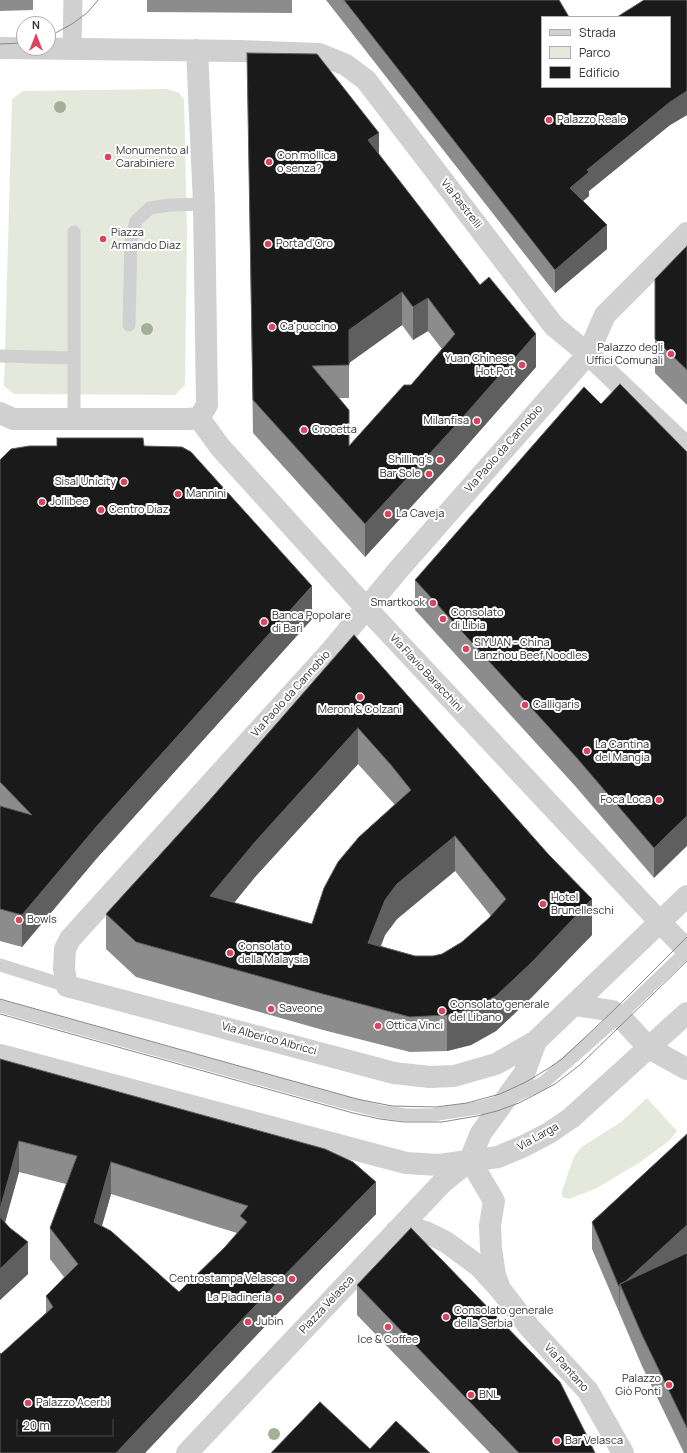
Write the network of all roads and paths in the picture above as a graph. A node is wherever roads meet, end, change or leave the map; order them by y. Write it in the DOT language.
graph roads {
  1 [pos="73,0"];
  2 [pos="0,48"];
  3 [pos="72,49"];
  4 [pos="197,50"];
  5 [pos="204,204"];
  6 [pos="74,232"];
  7 [pos="687,233"];
  8 [pos="130,324"];
  9 [pos="588,354"];
  10 [pos="0,356"];
  11 [pos="74,358"];
  12 [pos="74,418"];
  13 [pos="199,418"];
  14 [pos="4,422"];
  15 [pos="687,448"];
  16 [pos="366,608"];
  17 [pos="687,896"];
  18 [pos="660,922"];
  19 [pos="687,950"];
  20 [pos="0,966"];
  21 [pos="67,986"];
  22 [pos="574,1005"];
  23 [pos="0,1006"];
  24 [pos="687,1013"];
  25 [pos="619,1016"];
  26 [pos="536,1041"];
  27 [pos="649,1048"];
  28 [pos="0,1055"];
  29 [pos="687,1069"];
  30 [pos="504,1101"];
  31 [pos="470,1160"];
  32 [pos="396,1232"];
  33 [pos="500,1289"];
  34 [pos="187,1453"];
  35 [pos="623,1453"];
  1 -- 3 [label="street"];
  2 -- 3 [label="street"];
  3 -- 4 [label="street"];
  4 -- 5 [label="street"];
  4 -- 9 [label="street, Via Rastrelli"];
  5 -- 8 [label="lane"];
  5 -- 13 [label="street"];
  6 -- 11 [label="lane"];
  7 -- 9 [label="street, Via Paolo da Cannobio"];
  9 -- 15 [label="street, Via Rastrelli"];
  9 -- 16 [label="street, Via Paolo da Cannobio"];
  10 -- 11 [label="lane"];
  11 -- 12 [label="lane"];
  12 -- 13 [label="street"];
  12 -- 14 [label="street"];
  13 -- 16 [label="street, Via Flavio Baracchini"];
  16 -- 18 [label="street, Via Flavio Baracchini"];
  16 -- 21 [label="street, Via Paolo da Cannobio"];
  17 -- 18 [label="street"];
  18 -- 19 [label="street"];
  18 -- 22 [label="street"];
  19 -- 25 [label="lane"];
  20 -- 21 [label="lane, Via Alberico Albricci"];
  21 -- 26 [label="street, Via Alberico Albricci"];
  22 -- 25 [label="street"];
  22 -- 26 [label="street"];
  23 -- 30 [label="lane"];
  24 -- 27 [label="street, Via Larga"];
  25 -- 27 [label="street"];
  25 -- 30 [label="lane"];
  26 -- 30 [label="street"];
  27 -- 29 [label="street"];
  27 -- 31 [label="street, Via Larga"];
  28 -- 31 [label="street"];
  30 -- 31 [label="street"];
  31 -- 32 [label="street, Piazza Velasca"];
  31 -- 33 [label="street, Via Pantano"];
  32 -- 33 [label="street, Via Pantano"];
  32 -- 34 [label="street, Piazza Velasca"];
  33 -- 35 [label="street, Via Pantano"];
}
